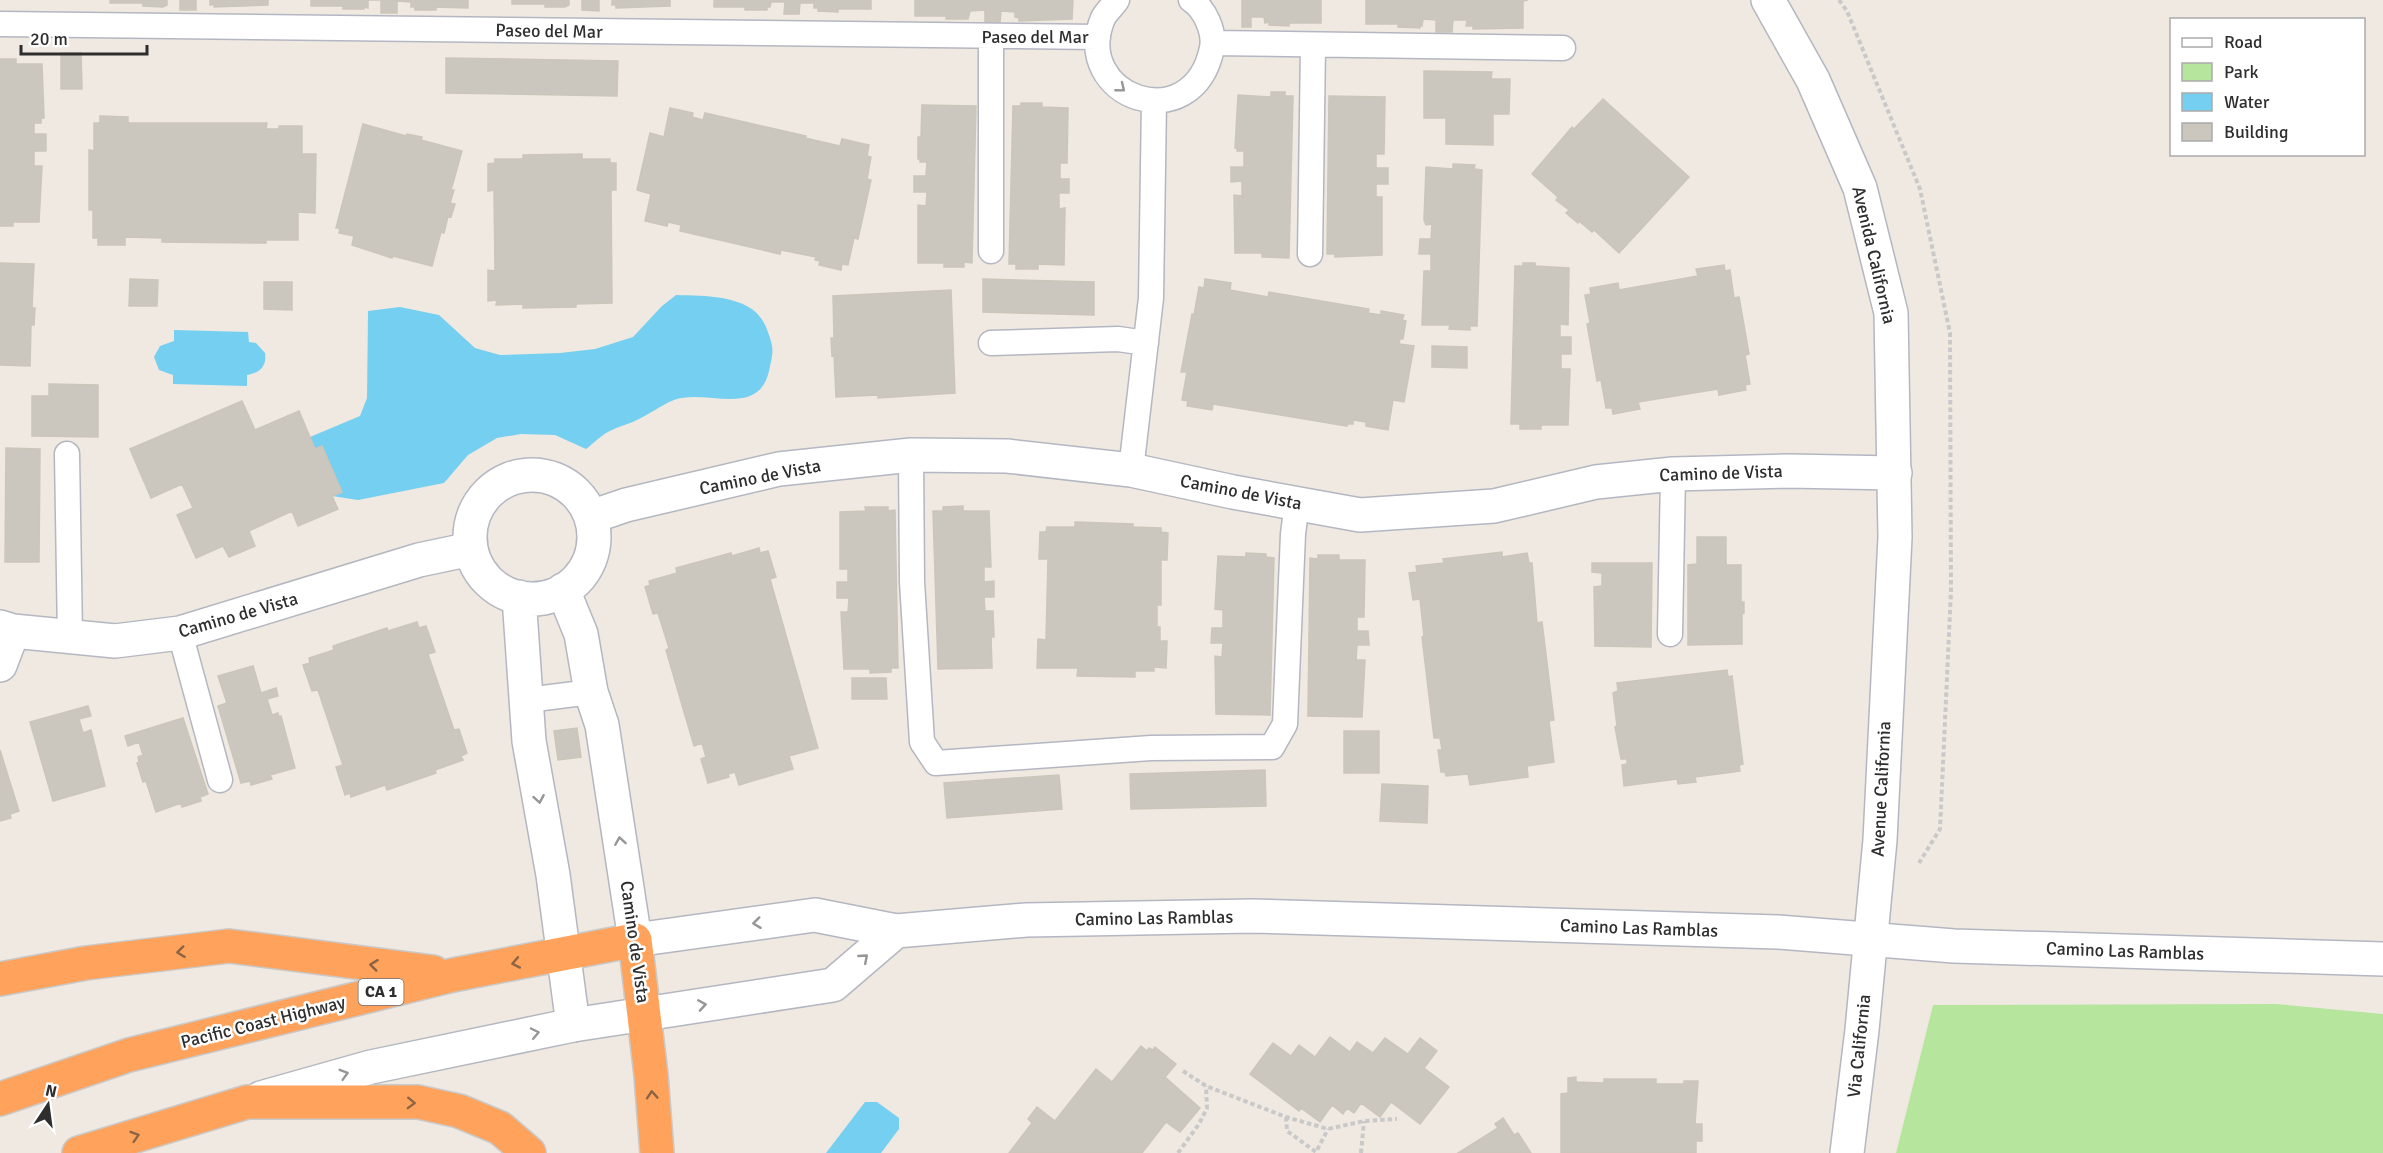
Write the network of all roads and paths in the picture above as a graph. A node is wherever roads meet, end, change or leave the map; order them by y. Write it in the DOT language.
graph roads {
  1 [pos="1117,0"];
  2 [pos="1191,0"];
  3 [pos="1768,0"];
  4 [pos="0,24"];
  5 [pos="991,37"];
  6 [pos="1098,37"];
  7 [pos="1213,43"];
  8 [pos="1313,45"];
  9 [pos="1563,48"];
  10 [pos="1155,101"];
  11 [pos="991,251"];
  12 [pos="1310,254"];
  13 [pos="991,343"];
  14 [pos="1146,343"];
  15 [pos="68,454"];
  16 [pos="911,455"];
  17 [pos="1131,470"];
  18 [pos="1895,473"];
  19 [pos="1672,474"];
  20 [pos="1297,503"];
  21 [pos="591,517"];
  22 [pos="471,549"];
  23 [pos="563,590"];
  24 [pos="519,597"];
  25 [pos="6,629"];
  26 [pos="180,633"];
  27 [pos="1670,634"];
  28 [pos="70,637"];
  29 [pos="1889,639"];
  30 [pos="0,665"];
  31 [pos="591,693"];
  32 [pos="527,700"];
  33 [pos="220,780"];
  34 [pos="896,931"];
  35 [pos="1870,939"];
  36 [pos="635,940"];
  37 [pos="563,954"];
  38 [pos="2383,959"];
  39 [pos="453,975"];
  40 [pos="0,979"];
  41 [pos="644,1014"];
  42 [pos="573,1024"];
  43 [pos="1184,1071"];
  44 [pos="1206,1086"];
  45 [pos="0,1099"];
  46 [pos="248,1102"];
  47 [pos="1286,1117"];
  48 [pos="1397,1119"];
  49 [pos="1364,1121"];
  50 [pos="1328,1129"];
  51 [pos="79,1153"];
  52 [pos="529,1153"];
  53 [pos="657,1153"];
  54 [pos="1178,1153"];
  55 [pos="1360,1153"];
  56 [pos="1847,1153"];
  1 -- 6 [label="lane"];
  2 -- 7 [label="lane"];
  3 -- 18 [label="street, Avenida California"];
  4 -- 5 [label="lane, Paseo del Mar"];
  5 -- 6 [label="lane, Paseo del Mar"];
  5 -- 11 [label="lane"];
  6 -- 10 [label="lane, one-way"];
  7 -- 8 [label="lane"];
  7 -- 10 [label="lane"];
  8 -- 9 [label="lane"];
  8 -- 12 [label="lane"];
  10 -- 14 [label="lane"];
  13 -- 14 [label="lane"];
  14 -- 17 [label="lane"];
  15 -- 28 [label="lane"];
  16 -- 17 [label="street, Camino de Vista"];
  16 -- 20 [label="lane"];
  16 -- 21 [label="street, Camino de Vista"];
  17 -- 20 [label="street, Camino de Vista"];
  18 -- 19 [label="street, Camino de Vista"];
  18 -- 29 [label="street, Avenida California"];
  19 -- 20 [label="street, Camino de Vista"];
  19 -- 27 [label="lane"];
  21 -- 22 [label="street"];
  21 -- 23 [label="street"];
  22 -- 24 [label="street"];
  22 -- 26 [label="street, Camino de Vista"];
  23 -- 24 [label="street"];
  23 -- 31 [label="street, Camino de Vista"];
  24 -- 32 [label="street"];
  25 -- 28 [label="street, Camino de Vista"];
  25 -- 30 [label="street"];
  26 -- 28 [label="street, Camino de Vista"];
  26 -- 33 [label="lane"];
  29 -- 35 [label="street, Avenue California"];
  31 -- 32 [label="lane"];
  36 -- 31 [label="street, Camino de Vista, one-way"];
  32 -- 37 [label="street, one-way"];
  34 -- 35 [label="street, Camino Las Ramblas"];
  34 -- 36 [label="street, Camino Las Ramblas, one-way"];
  41 -- 34 [label="street, one-way"];
  35 -- 38 [label="street, Camino Las Ramblas"];
  35 -- 56 [label="street, Via California"];
  36 -- 37 [label="highway, Pacific Coast Highway / CA 1"];
  36 -- 41 [label="highway, Camino de Vista"];
  37 -- 39 [label="highway, Pacific Coast Highway / CA 1, one-way"];
  37 -- 42 [label="street"];
  39 -- 40 [label="highway, one-way"];
  39 -- 45 [label="highway, Pacific Coast Highway / CA 1"];
  41 -- 42 [label="street"];
  53 -- 41 [label="highway, Camino de Vista, one-way"];
  46 -- 42 [label="street, one-way"];
  43 -- 44 [label="path"];
  44 -- 47 [label="path"];
  44 -- 54 [label="path"];
  51 -- 46 [label="highway, one-way"];
  46 -- 52 [label="highway, one-way"];
  47 -- 50 [label="path"];
  47 -- 50 [label="path"];
  48 -- 49 [label="path"];
  49 -- 50 [label="path"];
  49 -- 55 [label="path"];
}
